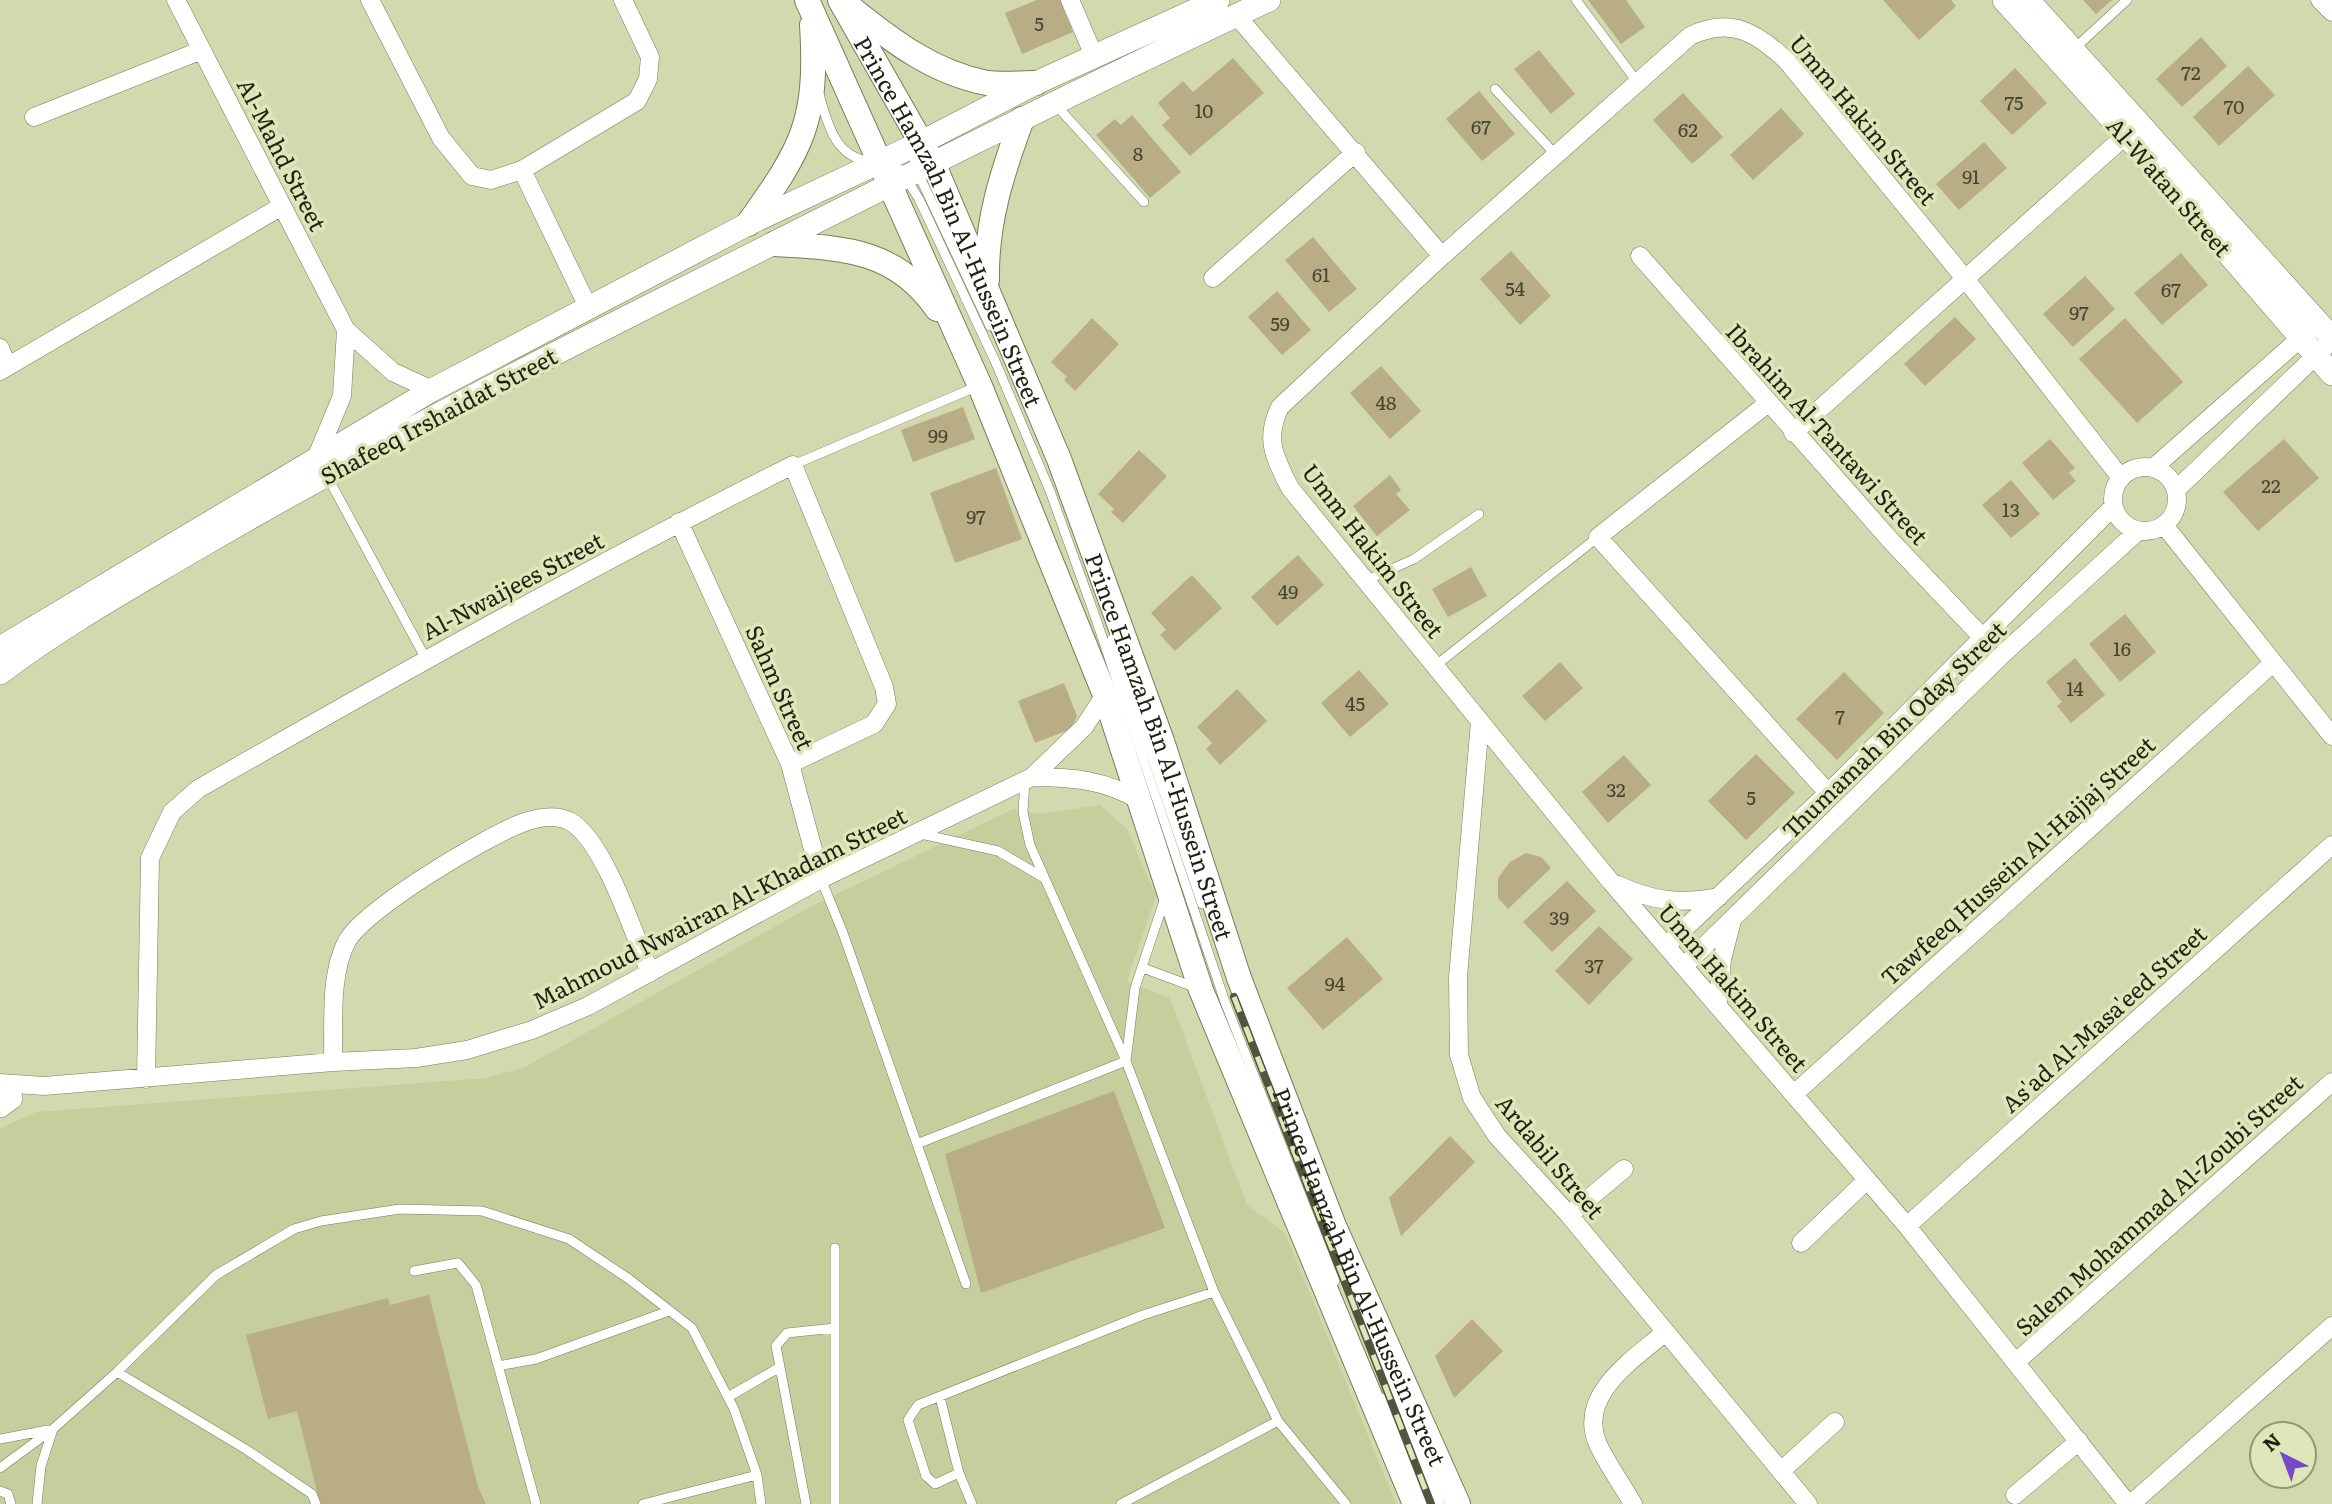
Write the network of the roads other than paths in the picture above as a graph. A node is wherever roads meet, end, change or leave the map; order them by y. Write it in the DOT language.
graph roads {
  1 [pos="176,0"];
  2 [pos="370,0"];
  3 [pos="623,0"];
  4 [pos="841,0"];
  5 [pos="1070,0"];
  6 [pos="1218,0"];
  7 [pos="1269,0"];
  8 [pos="1576,0"];
  9 [pos="2004,0"];
  10 [pos="2028,0"];
  11 [pos="2127,0"];
  12 [pos="2320,0"];
  13 [pos="809,5"];
  14 [pos="2332,12"];
  15 [pos="1236,15"];
  16 [pos="202,50"];
  17 [pos="2073,50"];
  18 [pos="1095,58"];
  19 [pos="815,71"];
  20 [pos="1036,83"];
  21 [pos="1638,83"];
  22 [pos="1495,89"];
  23 [pos="1054,102"];
  24 [pos="34,117"];
  25 [pos="1022,120"];
  26 [pos="2126,135"];
  27 [pos="922,142"];
  28 [pos="1356,152"];
  29 [pos="1556,155"];
  30 [pos="880,162"];
  31 [pos="522,170"];
  32 [pos="912,175"];
  33 [pos="1144,202"];
  34 [pos="282,206"];
  35 [pos="748,223"];
  36 [pos="774,244"];
  37 [pos="1442,256"];
  38 [pos="1640,256"];
  39 [pos="1213,278"];
  40 [pos="1967,281"];
  41 [pos="987,291"];
  42 [pos="589,309"];
  43 [pos="346,330"];
  44 [pos="2320,339"];
  45 [pos="960,343"];
  46 [pos="0,348"];
  47 [pos="4,368"];
  48 [pos="2332,374"];
  49 [pos="980,386"];
  50 [pos="432,390"];
  51 [pos="1767,404"];
  52 [pos="1793,433"];
  53 [pos="321,465"];
  54 [pos="793,465"];
  55 [pos="2153,468"];
  56 [pos="2121,478"];
  57 [pos="2176,489"];
  58 [pos="2113,507"];
  59 [pos="1479,514"];
  60 [pos="679,522"];
  61 [pos="2164,525"];
  62 [pos="2138,531"];
  63 [pos="1598,537"];
  64 [pos="1365,581"];
  65 [pos="1984,639"];
  66 [pos="0,648"];
  67 [pos="426,659"];
  68 [pos="2273,663"];
  69 [pos="1434,666"];
  70 [pos="0,673"];
  71 [pos="1105,695"];
  72 [pos="1480,722"];
  73 [pos="2332,736"];
  74 [pos="790,764"];
  75 [pos="1029,779"];
  76 [pos="1828,793"];
  77 [pos="1139,800"];
  78 [pos="915,832"];
  79 [pos="2332,845"];
  80 [pos="1044,878"];
  81 [pos="821,879"];
  82 [pos="1612,882"];
  83 [pos="1168,886"];
  84 [pos="1719,897"];
  85 [pos="1732,921"];
  86 [pos="1667,945"];
  87 [pos="1685,965"];
  88 [pos="1143,968"];
  89 [pos="650,973"];
  90 [pos="1201,990"];
  91 [pos="1717,1003"];
  92 [pos="1126,1060"];
  93 [pos="333,1062"];
  94 [pos="146,1079"];
  95 [pos="2332,1082"];
  96 [pos="1794,1094"];
  97 [pos="3,1097"];
  98 [pos="917,1144"];
  99 [pos="1624,1169"];
  100 [pos="1867,1180"];
  101 [pos="1569,1215"];
  102 [pos="1908,1226"];
  103 [pos="1801,1243"];
  104 [pos="835,1248"];
  105 [pos="414,1271"];
  106 [pos="966,1284"];
  107 [pos="1339,1291"];
  108 [pos="1214,1292"];
  109 [pos="669,1311"];
  110 [pos="1362,1315"];
  111 [pos="2332,1326"];
  112 [pos="835,1328"];
  113 [pos="1664,1333"];
  114 [pos="1372,1340"];
  115 [pos="2016,1362"];
  116 [pos="1370,1365"];
  117 [pos="498,1366"];
  118 [pos="780,1367"];
  119 [pos="117,1373"];
  120 [pos="728,1396"];
  121 [pos="940,1397"];
  122 [pos="1278,1421"];
  123 [pos="1835,1422"];
  124 [pos="53,1429"];
  125 [pos="0,1439"];
  126 [pos="2079,1441"];
  127 [pos="0,1468"];
  128 [pos="1781,1471"];
  129 [pos="959,1473"];
  130 [pos="757,1475"];
  131 [pos="0,1490"];
  132 [pos="2015,1495"];
  133 [pos="11,1504"];
  134 [pos="37,1504"];
  135 [pos="316,1504"];
  136 [pos="536,1504"];
  137 [pos="643,1504"];
  138 [pos="761,1504"];
  139 [pos="806,1504"];
  140 [pos="835,1504"];
  141 [pos="972,1504"];
  142 [pos="1121,1504"];
  143 [pos="1346,1504"];
  144 [pos="1415,1504"];
  145 [pos="1428,1504"];
  146 [pos="1440,1504"];
  147 [pos="1458,1504"];
  148 [pos="1633,1504"];
  149 [pos="1808,1504"];
  150 [pos="2130,1504"];
  1 -- 16 [label="street, Al-Mahd Street"];
  2 -- 31 [label="street"];
  3 -- 31 [label="street"];
  4 -- 20 [label="main road"];
  4 -- 27 [label="main road, Prince Hamzah Bin Al-Hussein Street"];
  5 -- 18 [label="street"];
  6 -- 18 [label="street, Shafeeq Irshaidat Street"];
  7 -- 15 [label="street, Shafeeq Irshaidat Street"];
  8 -- 21 [label="lane"];
  9 -- 26 [label="street, Al-Watan Street"];
  10 -- 17 [label="street, Al-Watan Street"];
  11 -- 17 [label="lane"];
  12 -- 14 [label="street"];
  13 -- 19 [label="main road"];
  13 -- 30 [label="main road, Prince Hamzah Bin Al-Hussein Street"];
  15 -- 23 [label="street, Shafeeq Irshaidat Street"];
  15 -- 28 [label="street"];
  16 -- 24 [label="street"];
  16 -- 34 [label="street, Al-Mahd Street"];
  17 -- 44 [label="street, Al-Watan Street"];
  18 -- 20 [label="street, Shafeeq Irshaidat Street"];
  19 -- 30 [label="lane"];
  19 -- 35 [label="main road"];
  20 -- 27 [label="street, Shafeeq Irshaidat Street"];
  21 -- 29 [label="street, Umm Hakim Street"];
  21 -- 40 [label="street, Umm Hakim Street"];
  22 -- 29 [label="lane"];
  23 -- 25 [label="street, Shafeeq Irshaidat Street"];
  23 -- 33 [label="lane"];
  25 -- 32 [label="street, Shafeeq Irshaidat Street"];
  25 -- 41 [label="main road"];
  26 -- 40 [label="street"];
  26 -- 44 [label="street, Al-Watan Street"];
  27 -- 30 [label="street, Shafeeq Irshaidat Street"];
  27 -- 32 [label="main road, Prince Hamzah Bin Al-Hussein Street"];
  28 -- 37 [label="street"];
  28 -- 39 [label="street"];
  29 -- 37 [label="street, Umm Hakim Street"];
  30 -- 32 [label="main road, Prince Hamzah Bin Al-Hussein Street"];
  30 -- 35 [label="street, Shafeeq Irshaidat Street"];
  31 -- 42 [label="street"];
  32 -- 36 [label="street, Shafeeq Irshaidat Street"];
  32 -- 41 [label="main road, Prince Hamzah Bin Al-Hussein Street"];
  32 -- 45 [label="main road, Prince Hamzah Bin Al-Hussein Street"];
  32 -- 107 [label="lane"];
  32 -- 110 [label="lane"];
  34 -- 43 [label="street, Al-Mahd Street"];
  34 -- 47 [label="street"];
  35 -- 42 [label="street, Shafeeq Irshaidat Street"];
  36 -- 45 [label="main road"];
  36 -- 53 [label="street, Shafeeq Irshaidat Street"];
  37 -- 64 [label="street, Umm Hakim Street"];
  38 -- 51 [label="street, Ibrahim Al-Tantawi Street"];
  40 -- 52 [label="street"];
  40 -- 56 [label="street, Umm Hakim Street"];
  41 -- 147 [label="main road, Prince Hamzah Bin Al-Hussein Street"];
  42 -- 50 [label="street, Shafeeq Irshaidat Street"];
  43 -- 50 [label="street, Al-Mahd Street"];
  43 -- 53 [label="street"];
  44 -- 48 [label="street, Al-Watan Street"];
  44 -- 55 [label="street"];
  44 -- 57 [label="street"];
  45 -- 49 [label="main road, Prince Hamzah Bin Al-Hussein Street"];
  46 -- 47 [label="street"];
  49 -- 54 [label="lane"];
  49 -- 71 [label="main road, Prince Hamzah Bin Al-Hussein Street"];
  50 -- 53 [label="street, Shafeeq Irshaidat Street"];
  51 -- 52 [label="street, Ibrahim Al-Tantawi Street"];
  51 -- 63 [label="street"];
  52 -- 65 [label="street, Ibrahim Al-Tantawi Street"];
  53 -- 66 [label="street, Shafeeq Irshaidat Street"];
  53 -- 67 [label="lane"];
  53 -- 70 [label="street, Shafeeq Irshaidat Street"];
  54 -- 60 [label="street, Al-Nwaijees Street"];
  54 -- 74 [label="street"];
  55 -- 56 [label="street"];
  55 -- 57 [label="street"];
  56 -- 58 [label="street"];
  57 -- 61 [label="street"];
  58 -- 62 [label="street"];
  58 -- 65 [label="street, Thumamah Bin Oday Street"];
  59 -- 64 [label="lane"];
  60 -- 67 [label="street, Al-Nwaijees Street"];
  60 -- 74 [label="street, Sahm Street"];
  61 -- 62 [label="street"];
  61 -- 68 [label="street"];
  62 -- 85 [label="street, Thumamah Bin Oday Street"];
  63 -- 69 [label="lane"];
  63 -- 76 [label="street"];
  64 -- 69 [label="street, Umm Hakim Street"];
  65 -- 76 [label="street, Thumamah Bin Oday Street"];
  67 -- 94 [label="street, Al-Nwaijees Street"];
  68 -- 73 [label="street"];
  68 -- 96 [label="street, Tawfeeq Hussein Al-Hajjaj Street"];
  69 -- 72 [label="street, Umm Hakim Street"];
  71 -- 75 [label="street, Mahmoud Nwairan Al-Khadam Street"];
  71 -- 77 [label="main road, Prince Hamzah Bin Al-Hussein Street"];
  72 -- 82 [label="street, Umm Hakim Street"];
  72 -- 101 [label="street, Ardabil Street"];
  74 -- 81 [label="street, Sahm Street"];
  75 -- 77 [label="street, Mahmoud Nwairan Al-Khadam Street"];
  75 -- 78 [label="street, Mahmoud Nwairan Al-Khadam Street"];
  75 -- 80 [label="lane"];
  76 -- 84 [label="street, Thumamah Bin Oday Street"];
  77 -- 83 [label="main road, Prince Hamzah Bin Al-Hussein Street"];
  78 -- 80 [label="lane"];
  78 -- 81 [label="street, Mahmoud Nwairan Al-Khadam Street"];
  79 -- 102 [label="street, As'ad Al-Masa'eed Street"];
  80 -- 92 [label="lane"];
  81 -- 89 [label="street, Mahmoud Nwairan Al-Khadam Street"];
  81 -- 98 [label="lane"];
  82 -- 84 [label="street"];
  82 -- 86 [label="street, Umm Hakim Street"];
  83 -- 88 [label="lane"];
  83 -- 90 [label="main road, Prince Hamzah Bin Al-Hussein Street"];
  84 -- 86 [label="street, Thumamah Bin Oday Street"];
  85 -- 87 [label="street, Thumamah Bin Oday Street"];
  85 -- 91 [label="street"];
  86 -- 87 [label="street, Umm Hakim Street"];
  87 -- 91 [label="street, Umm Hakim Street"];
  88 -- 90 [label="lane"];
  88 -- 92 [label="lane"];
  89 -- 93 [label="street, Mahmoud Nwairan Al-Khadam Street"];
  89 -- 93 [label="street"];
  90 -- 144 [label="main road, Prince Hamzah Bin Al-Hussein Street"];
  91 -- 96 [label="street, Umm Hakim Street"];
  92 -- 98 [label="lane"];
  92 -- 108 [label="lane"];
  93 -- 94 [label="street, Mahmoud Nwairan Al-Khadam Street"];
  94 -- 97 [label="street, Mahmoud Nwairan Al-Khadam Street"];
  95 -- 115 [label="street, Salem Mohammad Al-Zoubi Street"];
  96 -- 100 [label="street, Umm Hakim Street"];
  98 -- 106 [label="lane"];
  99 -- 101 [label="street"];
  100 -- 102 [label="street, Umm Hakim Street"];
  100 -- 103 [label="street"];
  101 -- 113 [label="street, Ardabil Street"];
  102 -- 115 [label="street, Umm Hakim Street"];
  104 -- 112 [label="lane"];
  105 -- 117 [label="lane"];
  108 -- 121 [label="lane"];
  108 -- 122 [label="lane"];
  109 -- 117 [label="lane"];
  109 -- 119 [label="lane"];
  109 -- 120 [label="lane"];
  111 -- 150 [label="street"];
  112 -- 118 [label="lane"];
  112 -- 140 [label="lane"];
  113 -- 128 [label="street, Ardabil Street"];
  113 -- 148 [label="street"];
  114 -- 146 [label="lane"];
  115 -- 126 [label="street, Umm Hakim Street"];
  116 -- 145 [label="lane"];
  117 -- 136 [label="lane"];
  118 -- 120 [label="lane"];
  118 -- 139 [label="lane"];
  119 -- 124 [label="lane"];
  119 -- 135 [label="lane"];
  120 -- 130 [label="lane"];
  121 -- 129 [label="lane"];
  121 -- 129 [label="lane"];
  122 -- 142 [label="lane"];
  122 -- 143 [label="lane"];
  123 -- 128 [label="street"];
  124 -- 125 [label="lane"];
  124 -- 127 [label="lane"];
  124 -- 134 [label="lane"];
  126 -- 132 [label="street"];
  126 -- 150 [label="street, Umm Hakim Street"];
  128 -- 149 [label="street, Ardabil Street"];
  129 -- 141 [label="lane"];
  130 -- 137 [label="lane"];
  130 -- 138 [label="lane"];
  131 -- 133 [label="lane"];
}
